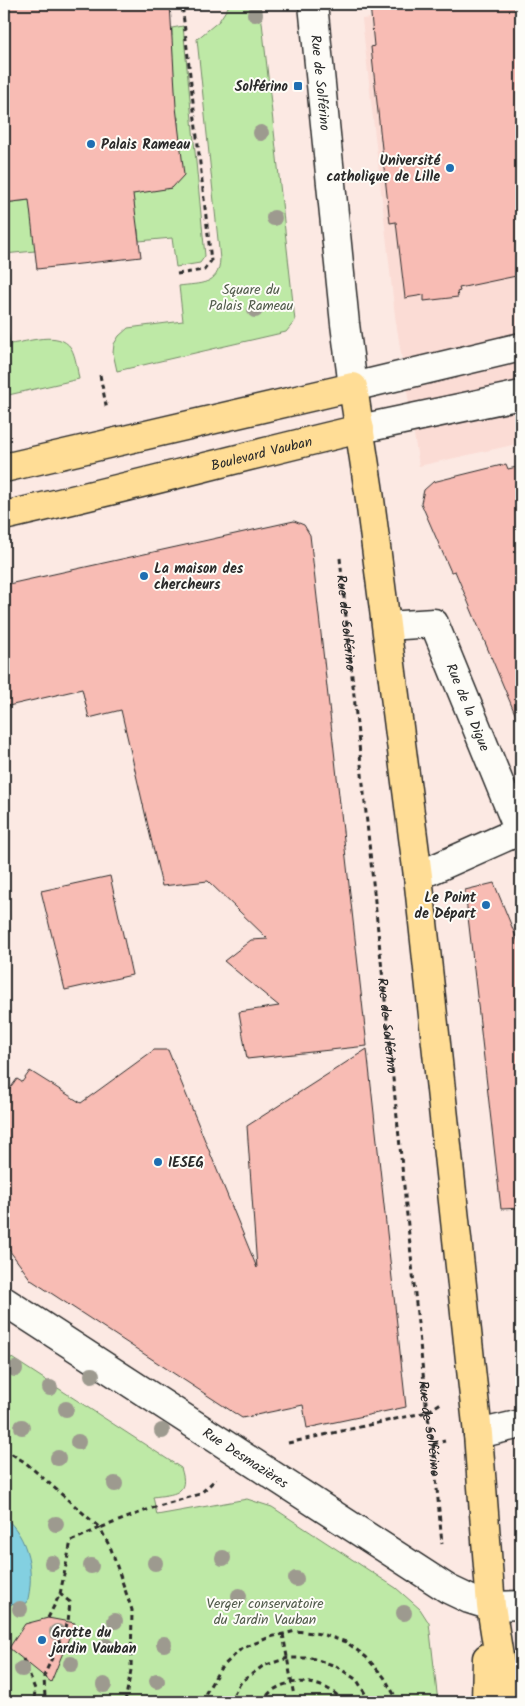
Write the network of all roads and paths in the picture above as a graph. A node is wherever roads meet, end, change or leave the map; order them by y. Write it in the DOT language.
graph roads {
  1 [pos="182,4"];
  2 [pos="313,4"];
  3 [pos="177,274"];
  4 [pos="521,347"];
  5 [pos="353,387"];
  6 [pos="521,395"];
  7 [pos="360,429"];
  8 [pos="4,468"];
  9 [pos="4,516"];
  10 [pos="340,554"];
  11 [pos="387,626"];
  12 [pos="520,833"];
  13 [pos="418,876"];
  14 [pos="4,1301"];
  15 [pos="471,1384"];
  16 [pos="427,1412"];
  17 [pos="521,1424"];
  18 [pos="478,1434"];
  19 [pos="4,1449"];
  20 [pos="241,1454"];
  21 [pos="100,1528"];
  22 [pos="442,1549"];
  23 [pos="60,1594"];
  24 [pos="521,1605"];
  25 [pos="491,1606"];
  26 [pos="48,1618"];
  27 [pos="283,1634"];
  28 [pos="288,1658"];
  29 [pos="23,1660"];
  30 [pos="292,1683"];
  31 [pos="34,1702"];
  32 [pos="40,1702"];
  33 [pos="125,1702"];
  34 [pos="203,1702"];
  35 [pos="229,1702"];
  36 [pos="261,1702"];
  37 [pos="295,1702"];
  38 [pos="343,1702"];
  39 [pos="370,1702"];
  40 [pos="396,1702"];
  41 [pos="486,1702"];
  42 [pos="506,1702"];
  1 -- 3 [label="path"];
  2 -- 5 [label="street, Rue de Solférino"];
  4 -- 5 [label="street"];
  5 -- 7 [label="main road, Rue de Solférino"];
  5 -- 8 [label="main road"];
  6 -- 7 [label="street, Boulevard Vauban"];
  7 -- 9 [label="main road, Boulevard Vauban"];
  7 -- 11 [label="main road, Rue de Solférino"];
  10 -- 16 [label="path, Rue de Solférino"];
  11 -- 12 [label="street, Rue de la Digue"];
  11 -- 13 [label="main road, Rue de Solférino"];
  12 -- 13 [label="street"];
  13 -- 15 [label="main road, Rue de Solférino"];
  14 -- 20 [label="street, Rue Desmazières"];
  15 -- 16 [label="path"];
  15 -- 18 [label="main road, Rue de Solférino"];
  16 -- 20 [label="path"];
  16 -- 22 [label="path, Rue de Solférino"];
  17 -- 18 [label="street"];
  18 -- 25 [label="main road, Rue de Solférino"];
  19 -- 21 [label="path"];
  20 -- 21 [label="path"];
  20 -- 25 [label="street, Rue Desmazières"];
  21 -- 23 [label="path"];
  21 -- 33 [label="path"];
  23 -- 26 [label="path"];
  23 -- 32 [label="path"];
  24 -- 25 [label="street"];
  25 -- 41 [label="main road, Rue de Solférino"];
  25 -- 42 [label="main road, Rue de Solférino"];
  27 -- 28 [label="path"];
  27 -- 34 [label="path"];
  27 -- 40 [label="path"];
  28 -- 30 [label="path"];
  28 -- 35 [label="path"];
  28 -- 39 [label="path"];
  29 -- 31 [label="path"];
  30 -- 36 [label="path"];
  30 -- 37 [label="path"];
  30 -- 38 [label="path"];
}
